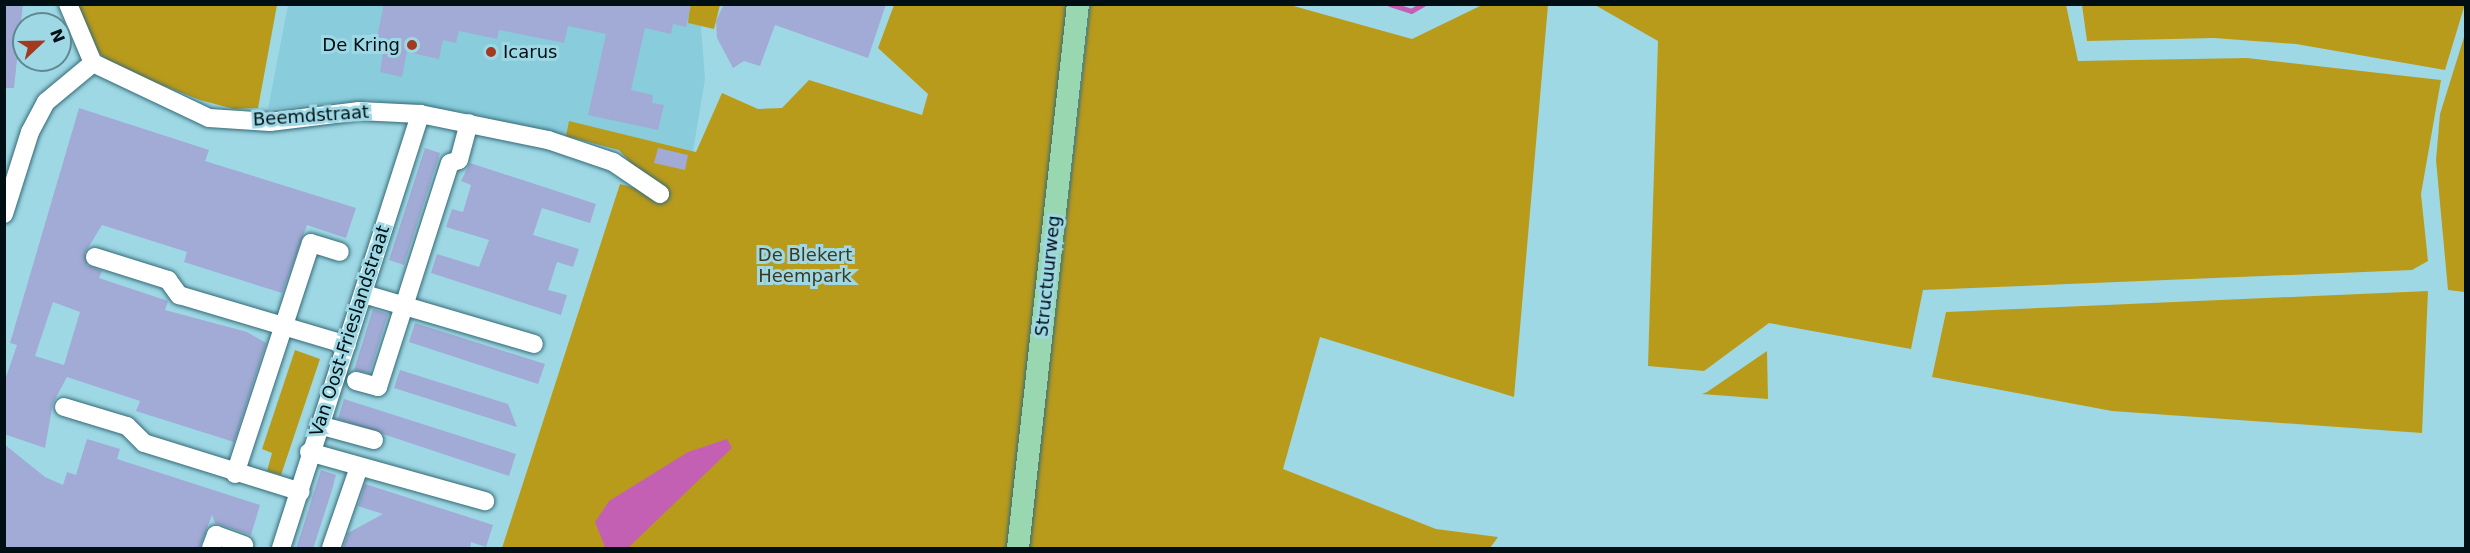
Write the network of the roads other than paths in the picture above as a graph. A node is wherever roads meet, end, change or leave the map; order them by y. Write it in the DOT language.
graph roads {
  1 [pos="68,4"];
  2 [pos="1078,4"];
  3 [pos="93,63"];
  4 [pos="420,114"];
  5 [pos="469,123"];
  6 [pos="660,194"];
  7 [pos="4,214"];
  8 [pos="340,252"];
  9 [pos="95,257"];
  10 [pos="364,294"];
  11 [pos="404,306"];
  12 [pos="280,327"];
  13 [pos="534,344"];
  14 [pos="347,345"];
  15 [pos="356,381"];
  16 [pos="64,406"];
  17 [pos="319,425"];
  18 [pos="374,441"];
  19 [pos="309,452"];
  20 [pos="359,467"];
  21 [pos="235,474"];
  22 [pos="301,492"];
  23 [pos="485,501"];
  24 [pos="244,545"];
  25 [pos="211,549"];
  26 [pos="282,549"];
  27 [pos="331,549"];
  28 [pos="1018,549"];
  1 -- 3 [label="street"];
  2 -- 28 [label="main road, Structuurweg"];
  3 -- 4 [label="street, Beemdstraat"];
  3 -- 7 [label="street"];
  4 -- 5 [label="street, Beemdstraat"];
  4 -- 10 [label="street, Van Oost-Frieslandstraat"];
  5 -- 6 [label="street, Beemdstraat"];
  5 -- 11 [label="street"];
  8 -- 12 [label="street"];
  9 -- 12 [label="street"];
  10 -- 11 [label="street"];
  10 -- 14 [label="street, Van Oost-Frieslandstraat"];
  11 -- 13 [label="street"];
  11 -- 15 [label="street"];
  12 -- 14 [label="street"];
  12 -- 21 [label="street"];
  14 -- 17 [label="street, Van Oost-Frieslandstraat"];
  16 -- 21 [label="street"];
  17 -- 18 [label="street"];
  17 -- 19 [label="street, Van Oost-Frieslandstraat"];
  19 -- 20 [label="street"];
  19 -- 22 [label="street, Van Oost-Frieslandstraat"];
  20 -- 23 [label="street"];
  20 -- 27 [label="street"];
  21 -- 22 [label="street"];
  22 -- 26 [label="street, Van Oost-Frieslandstraat"];
  24 -- 25 [label="street"];
}
